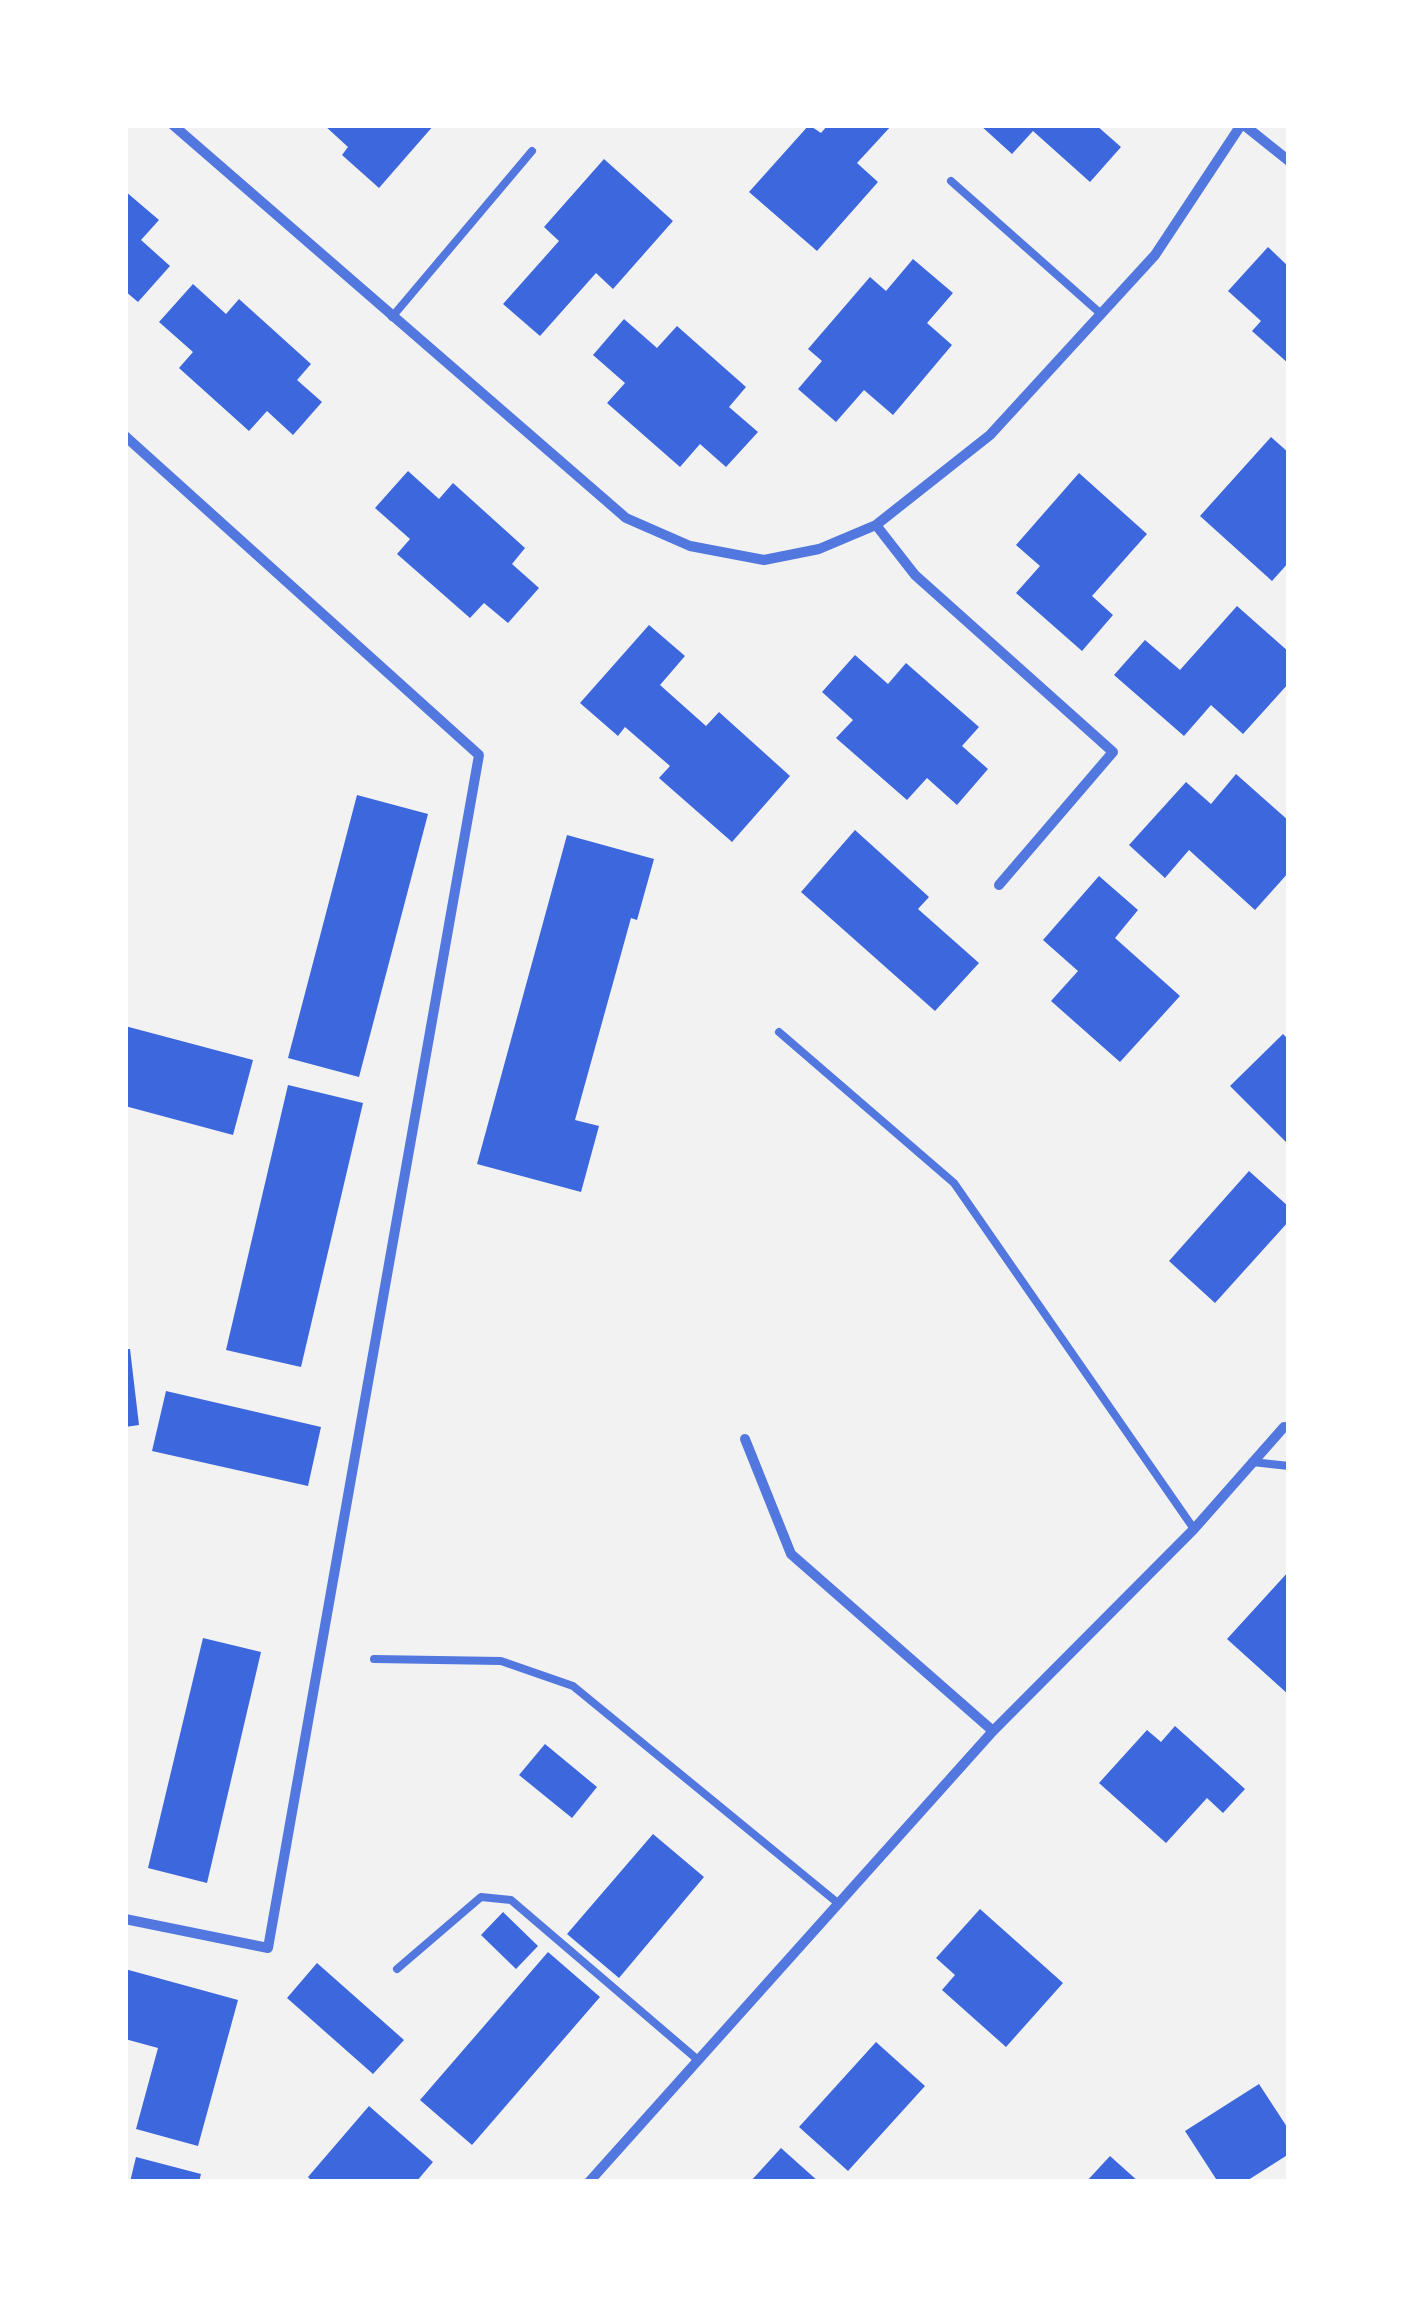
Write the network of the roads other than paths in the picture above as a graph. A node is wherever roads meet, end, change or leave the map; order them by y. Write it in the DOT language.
graph roads {
  1 [pos="173,125"];
  2 [pos="1242,125"];
  3 [pos="532,151"];
  4 [pos="1289,161"];
  5 [pos="950,180"];
  6 [pos="1100,313"];
  7 [pos="392,317"];
  8 [pos="125,436"];
  9 [pos="876,524"];
  10 [pos="999,884"];
  11 [pos="778,1032"];
  12 [pos="1284,1427"];
  13 [pos="746,1438"];
  14 [pos="1252,1462"];
  15 [pos="1289,1466"];
  16 [pos="1194,1529"];
  17 [pos="374,1658"];
  18 [pos="993,1732"];
  19 [pos="838,1904"];
  20 [pos="125,1918"];
  21 [pos="397,1969"];
  22 [pos="698,2060"];
  23 [pos="589,2182"];
  1 -- 7 [label="street"];
  2 -- 4 [label="street"];
  2 -- 6 [label="street"];
  3 -- 7 [label="lane"];
  5 -- 6 [label="lane"];
  6 -- 9 [label="street"];
  7 -- 9 [label="street"];
  8 -- 20 [label="street"];
  9 -- 10 [label="street"];
  11 -- 16 [label="lane"];
  12 -- 14 [label="street"];
  13 -- 18 [label="street"];
  14 -- 15 [label="lane"];
  14 -- 16 [label="street"];
  16 -- 18 [label="street"];
  17 -- 19 [label="lane"];
  18 -- 19 [label="street"];
  19 -- 22 [label="street"];
  21 -- 22 [label="lane"];
  22 -- 23 [label="street"];
}
